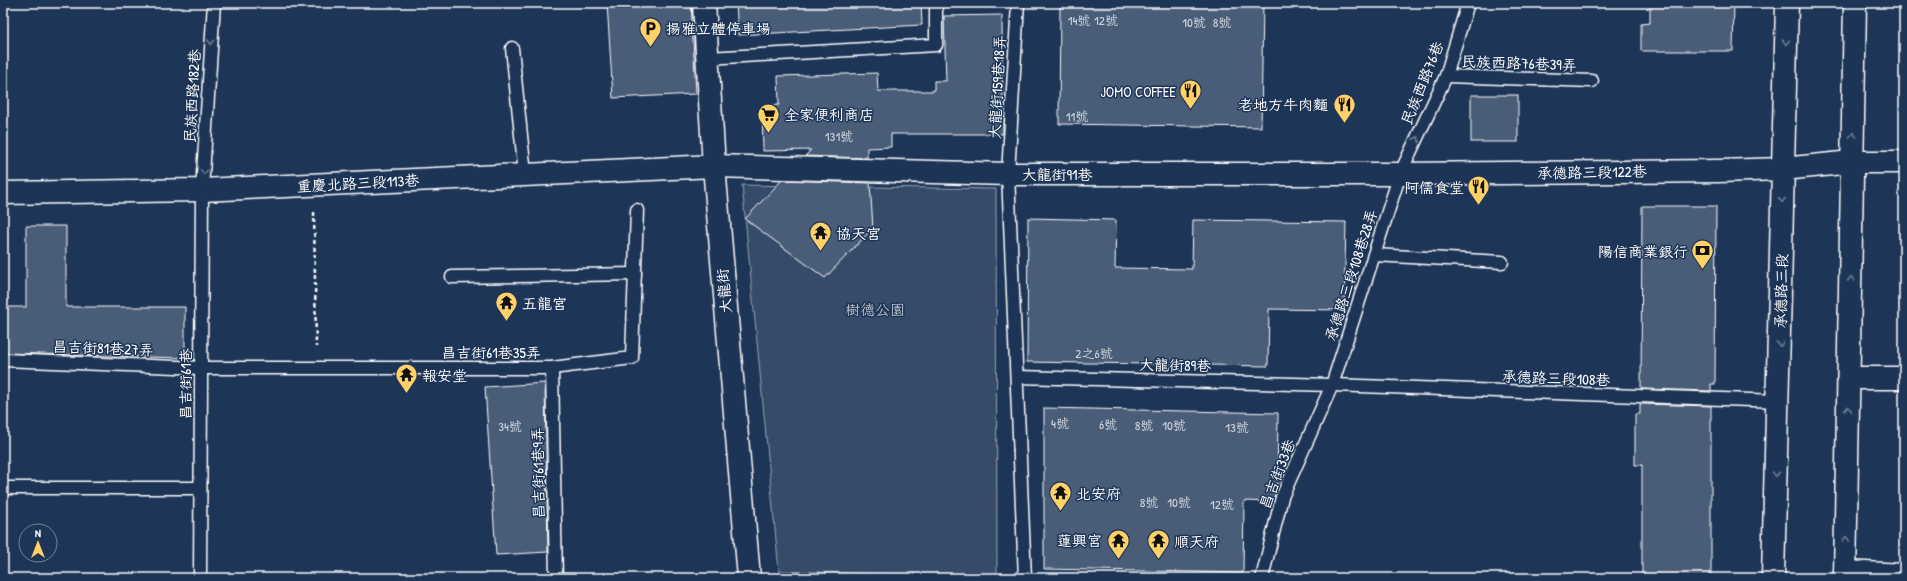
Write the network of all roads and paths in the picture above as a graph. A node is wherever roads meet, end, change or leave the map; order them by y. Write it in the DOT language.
graph roads {
  1 [pos="214,3"];
  2 [pos="704,3"];
  3 [pos="936,3"];
  4 [pos="1018,3"];
  5 [pos="1468,3"];
  6 [pos="1787,3"];
  7 [pos="1855,3"];
  8 [pos="512,48"];
  9 [pos="707,58"];
  10 [pos="1446,76"];
  11 [pos="1592,81"];
  12 [pos="1852,162"];
  13 [pos="1904,162"];
  14 [pos="714,166"];
  15 [pos="1783,169"];
  16 [pos="525,174"];
  17 [pos="1008,174"];
  18 [pos="1400,174"];
  19 [pos="313,185"];
  20 [pos="202,190"];
  21 [pos="3,193"];
  22 [pos="637,210"];
  23 [pos="1374,255"];
  24 [pos="1502,262"];
  25 [pos="635,274"];
  26 [pos="452,276"];
  27 [pos="3,360"];
  28 [pos="317,367"];
  29 [pos="201,368"];
  30 [pos="552,368"];
  31 [pos="1017,377"];
  32 [pos="1849,378"];
  33 [pos="1904,378"];
  34 [pos="1332,385"];
  35 [pos="1779,401"];
  36 [pos="3,488"];
  37 [pos="200,488"];
  38 [pos="1845,575"];
  39 [pos="1904,575"];
  40 [pos="200,578"];
  41 [pos="556,578"];
  42 [pos="749,578"];
  43 [pos="1025,578"];
  44 [pos="1262,578"];
  45 [pos="1773,578"];
  1 -- 20 [label="lane, 民族西路182巷, one-way"];
  2 -- 9 [label="street, 大龍街"];
  3 -- 9 [label="lane"];
  4 -- 17 [label="lane, 大龍街159巷18弄"];
  5 -- 10 [label="lane, 民族西路76巷"];
  6 -- 15 [label="street, 承德路三段, one-way"];
  12 -- 7 [label="street, one-way"];
  8 -- 16 [label="lane"];
  9 -- 14 [label="street, 大龍街"];
  10 -- 11 [label="lane, 民族西路76巷39弄"];
  18 -- 10 [label="lane, 民族西路76巷, one-way"];
  12 -- 13 [label="street, 承德路三段122巷"];
  12 -- 15 [label="street, 承德路三段122巷"];
  32 -- 12 [label="street, one-way"];
  14 -- 16 [label="street, 重慶北路三段113巷"];
  14 -- 17 [label="street, 大龍街91巷"];
  14 -- 42 [label="street, 大龍街"];
  15 -- 18 [label="street, 承德路三段122巷"];
  15 -- 35 [label="street, 承德路三段, one-way"];
  16 -- 19 [label="street, 重慶北路三段113巷"];
  17 -- 18 [label="street, 大龍街91巷"];
  17 -- 31 [label="lane, 大龍街159巷18弄"];
  18 -- 23 [label="lane, 承德路三段108巷28弄"];
  19 -- 20 [label="street, 重慶北路三段113巷"];
  19 -- 28 [label="path"];
  20 -- 21 [label="street, 重慶北路三段113巷"];
  20 -- 29 [label="lane, 昌吉街61巷"];
  22 -- 25 [label="lane, 昌吉街61巷35弄"];
  23 -- 24 [label="lane"];
  23 -- 34 [label="lane, 承德路三段108巷28弄"];
  25 -- 26 [label="lane"];
  25 -- 30 [label="lane, 昌吉街61巷35弄"];
  27 -- 29 [label="lane, 昌吉街81巷27弄"];
  28 -- 29 [label="lane, 昌吉街61巷35弄"];
  28 -- 30 [label="lane, 昌吉街61巷35弄"];
  29 -- 37 [label="lane, 昌吉街61巷"];
  30 -- 41 [label="lane, 昌吉街61巷9弄"];
  31 -- 34 [label="lane, 大龍街89巷"];
  31 -- 43 [label="lane, 大龍街159巷18弄"];
  32 -- 33 [label="street"];
  38 -- 32 [label="street, one-way"];
  34 -- 35 [label="lane, 承德路三段108巷"];
  34 -- 44 [label="lane, 昌吉街33巷"];
  35 -- 45 [label="street, 承德路三段, one-way"];
  36 -- 37 [label="lane"];
  37 -- 40 [label="lane, 昌吉街61巷"];
  38 -- 39 [label="street"];
}
